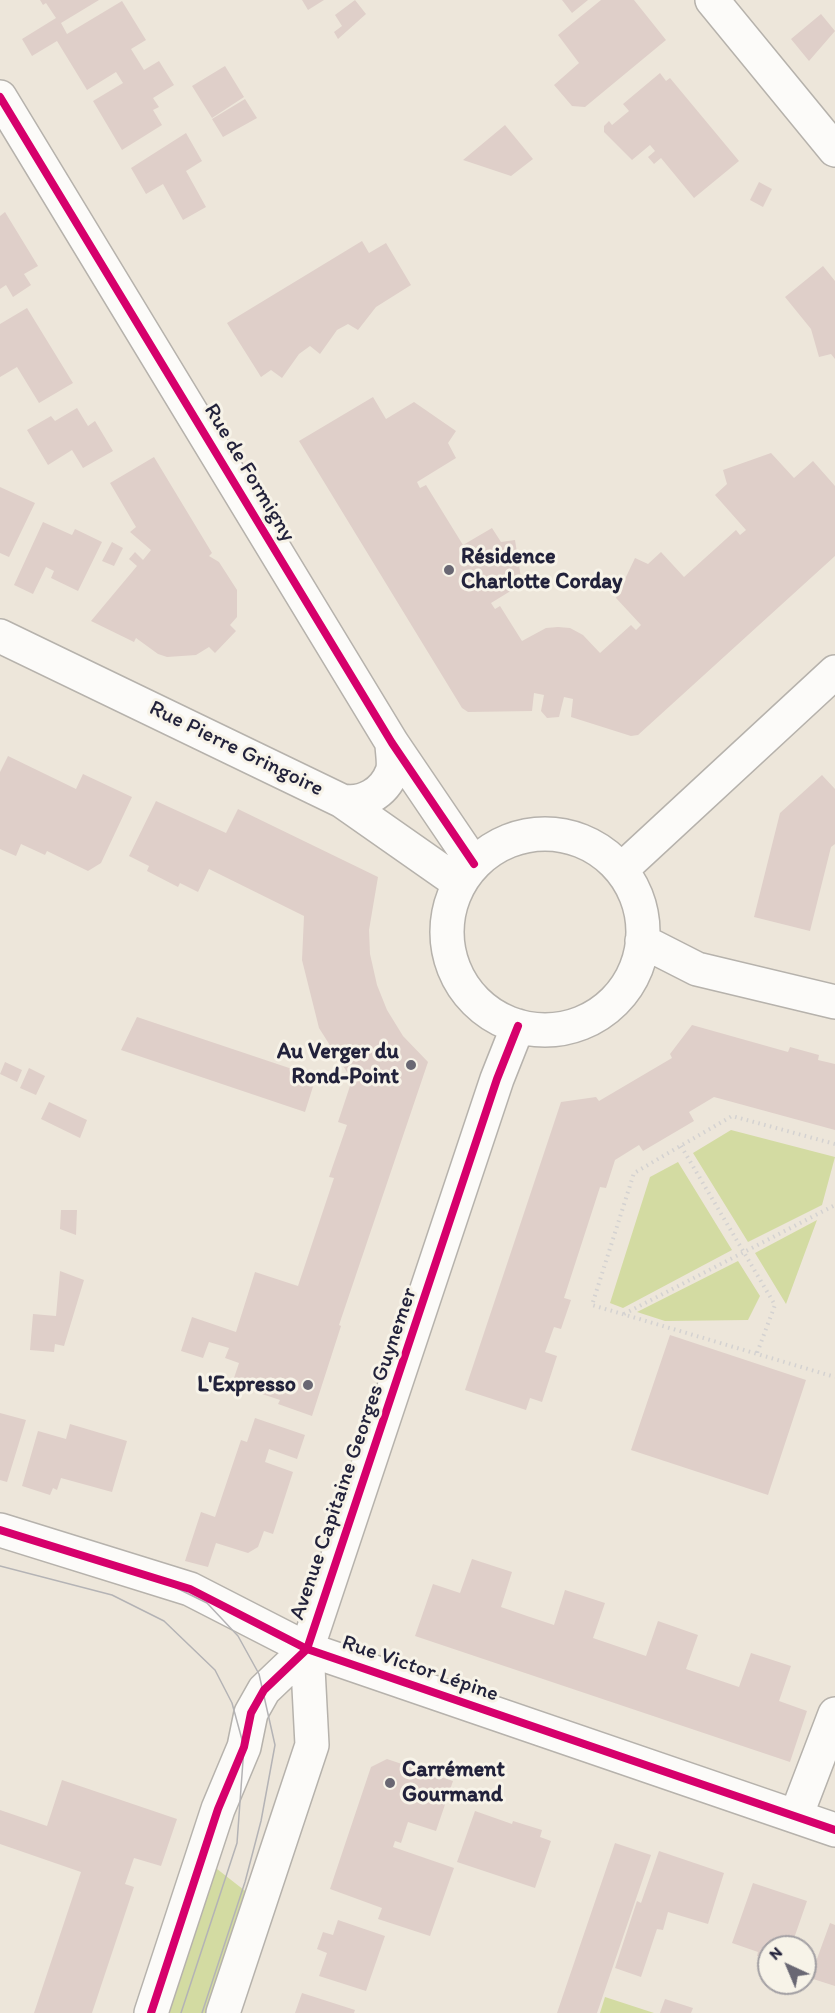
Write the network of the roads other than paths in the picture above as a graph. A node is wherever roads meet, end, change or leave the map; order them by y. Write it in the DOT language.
graph roads {
  1 [pos="712,0"];
  2 [pos="0,97"];
  3 [pos="835,150"];
  4 [pos="0,636"];
  5 [pos="835,672"];
  6 [pos="392,743"];
  7 [pos="342,801"];
  8 [pos="621,870"];
  9 [pos="466,874"];
  10 [pos="642,941"];
  11 [pos="835,1002"];
  12 [pos="518,1026"];
  13 [pos="0,1530"];
  14 [pos="307,1649"];
  15 [pos="835,1714"];
  16 [pos="796,1816"];
  17 [pos="835,1830"];
  18 [pos="151,2013"];
  19 [pos="223,2013"];
  1 -- 3 [label="street"];
  2 -- 6 [label="street, Rue de Formigny"];
  4 -- 7 [label="street, Rue Pierre Gringoire"];
  5 -- 8 [label="street"];
  6 -- 7 [label="street"];
  6 -- 9 [label="street, Rue de Formigny"];
  7 -- 9 [label="street, Rue Pierre Gringoire"];
  8 -- 9 [label="street"];
  8 -- 10 [label="street"];
  9 -- 12 [label="street"];
  10 -- 11 [label="street"];
  10 -- 12 [label="street"];
  12 -- 14 [label="street, Avenue Capitaine Georges Guynemer"];
  13 -- 14 [label="street, Rue Victor Lépine"];
  14 -- 16 [label="street, Rue Victor Lépine"];
  14 -- 18 [label="street, Avenue Capitaine Georges Guynemer"];
  14 -- 19 [label="street, Avenue Capitaine Georges Guynemer"];
  15 -- 16 [label="street"];
  16 -- 17 [label="street, Rue Victor Lépine"];
}
